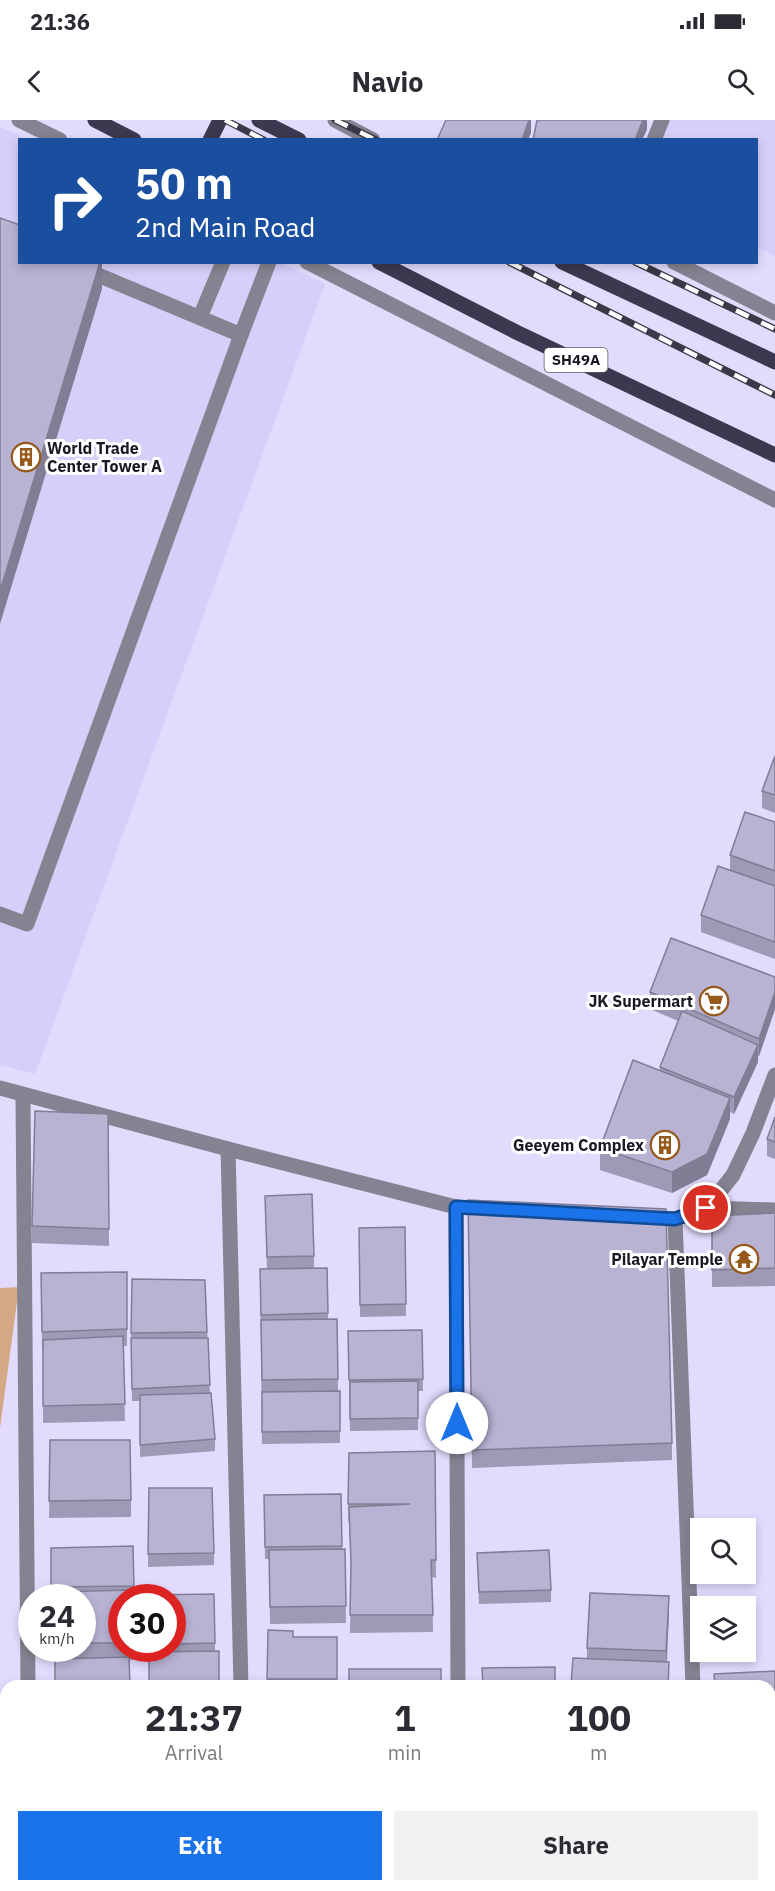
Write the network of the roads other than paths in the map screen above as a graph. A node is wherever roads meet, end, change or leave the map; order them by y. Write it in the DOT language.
graph roads {
  1 [pos="19,120"];
  2 [pos="95,120"];
  3 [pos="220,120"];
  4 [pos="259,120"];
  5 [pos="335,120"];
  6 [pos="662,120"];
  7 [pos="56,138"];
  8 [pos="130,138"];
  9 [pos="211,138"];
  10 [pos="295,138"];
  11 [pos="369,138"];
  12 [pos="655,138"];
  13 [pos="72,264"];
  14 [pos="222,264"];
  15 [pos="268,264"];
  16 [pos="311,264"];
  17 [pos="383,264"];
  18 [pos="566,264"];
  19 [pos="678,264"];
  20 [pos="775,313"];
  21 [pos="200,318"];
  22 [pos="241,334"];
  23 [pos="775,362"];
  24 [pos="775,455"];
  25 [pos="775,500"];
  26 [pos="0,914"];
  27 [pos="775,1075"];
  28 [pos="0,1088"];
  29 [pos="23,1096"];
  30 [pos="228,1149"];
  31 [pos="456,1207"];
  32 [pos="706,1208"];
  33 [pos="502,1210"];
  34 [pos="775,1210"];
  35 [pos="629,1217"];
  36 [pos="675,1219"];
  37 [pos="28,1680"];
  38 [pos="241,1680"];
  39 [pos="458,1680"];
  40 [pos="693,1680"];
  1 -- 7 [label="street"];
  2 -- 8 [label="main road"];
  3 -- 9 [label="main road"];
  4 -- 10 [label="main road"];
  5 -- 11 [label="street"];
  6 -- 12 [label="street"];
  13 -- 21 [label="street"];
  14 -- 21 [label="street"];
  15 -- 22 [label="street"];
  16 -- 25 [label="street"];
  17 -- 24 [label="main road, SH49A"];
  18 -- 23 [label="main road"];
  19 -- 20 [label="street"];
  21 -- 22 [label="street"];
  22 -- 26 [label="street"];
  27 -- 32 [label="street"];
  28 -- 29 [label="street"];
  29 -- 30 [label="street"];
  29 -- 37 [label="street"];
  30 -- 31 [label="street"];
  30 -- 38 [label="street"];
  31 -- 33 [label="street"];
  31 -- 39 [label="street"];
  32 -- 34 [label="street"];
  32 -- 36 [label="street"];
  35 -- 36 [label="street"];
  36 -- 40 [label="street"];
}
